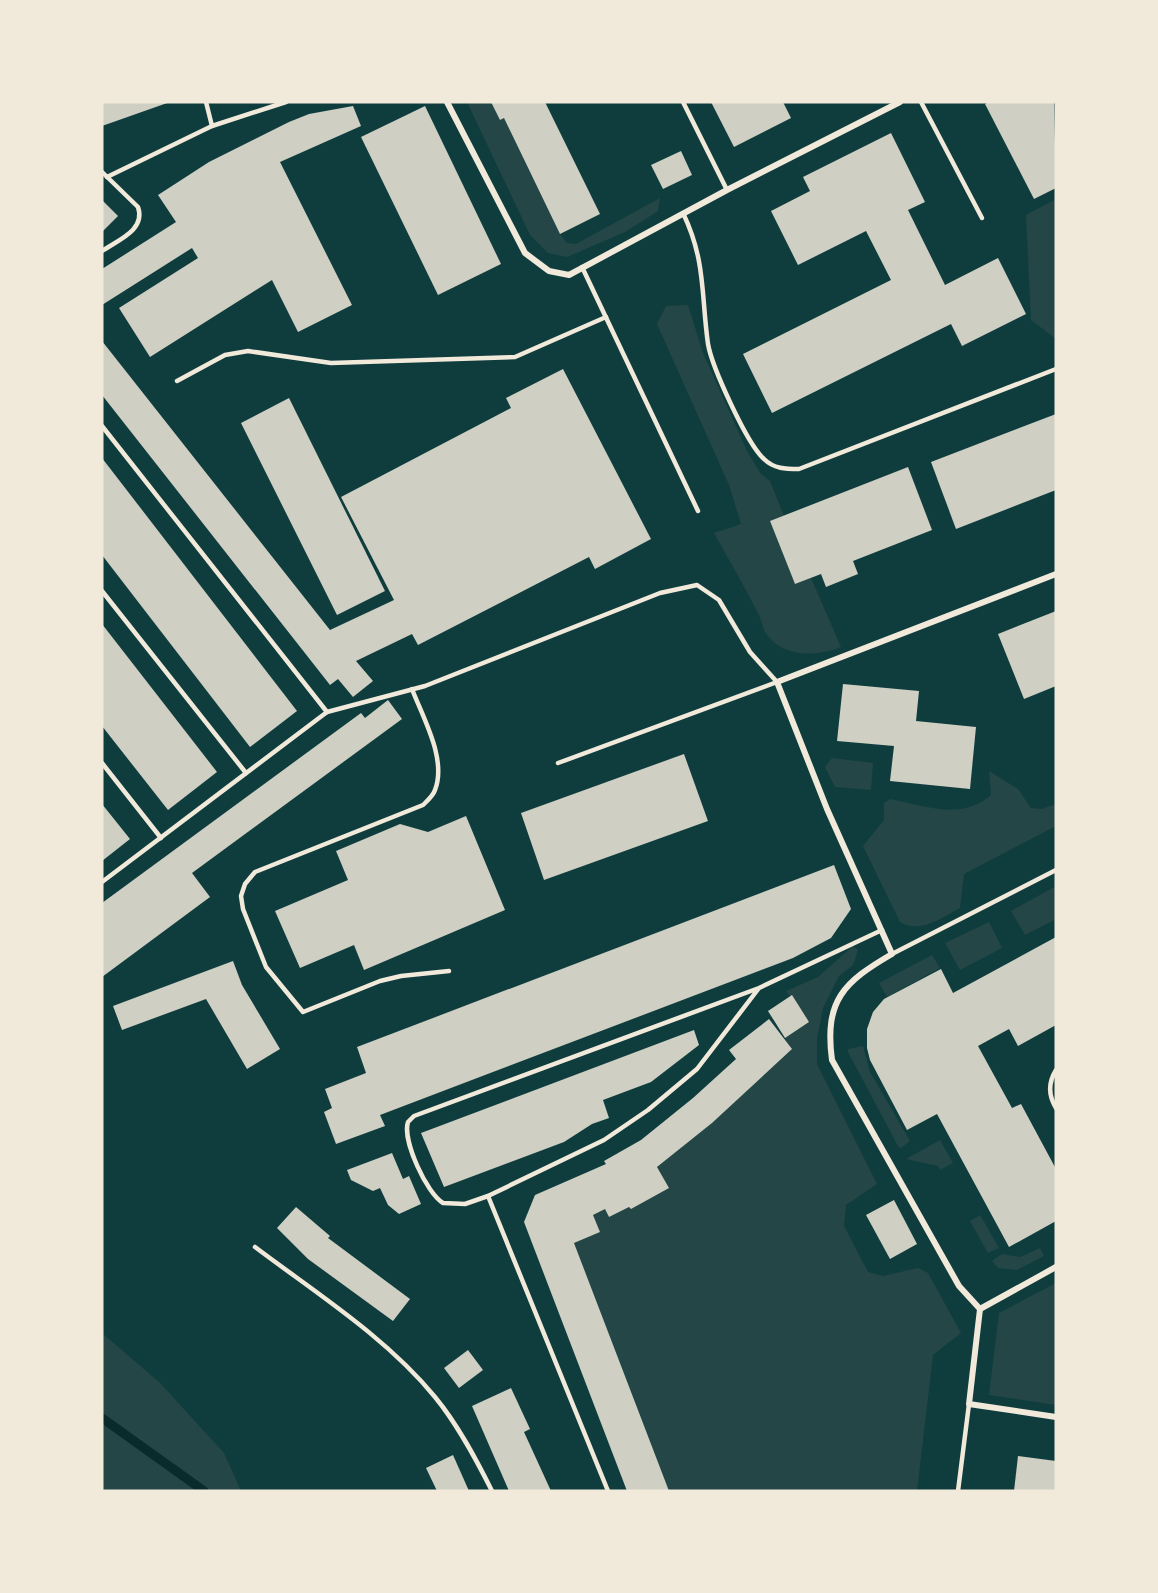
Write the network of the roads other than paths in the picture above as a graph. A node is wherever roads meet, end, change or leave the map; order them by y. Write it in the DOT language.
graph roads {
  1 [pos="206,102"];
  2 [pos="286,102"];
  3 [pos="447,102"];
  4 [pos="683,102"];
  5 [pos="900,102"];
  6 [pos="921,102"];
  7 [pos="212,126"];
  8 [pos="102,172"];
  9 [pos="107,177"];
  10 [pos="727,190"];
  11 [pos="683,213"];
  12 [pos="982,218"];
  13 [pos="102,250"];
  14 [pos="582,267"];
  15 [pos="606,317"];
  16 [pos="1056,369"];
  17 [pos="177,381"];
  18 [pos="102,426"];
  19 [pos="698,511"];
  20 [pos="1056,574"];
  21 [pos="102,591"];
  22 [pos="777,682"];
  23 [pos="412,689"];
  24 [pos="327,712"];
  25 [pos="102,763"];
  26 [pos="558,763"];
  27 [pos="246,774"];
  28 [pos="161,838"];
  29 [pos="1056,870"];
  30 [pos="102,882"];
  31 [pos="882,930"];
  32 [pos="892,954"];
  33 [pos="449,971"];
  34 [pos="759,988"];
  35 [pos="1056,1070"];
  36 [pos="1056,1108"];
  37 [pos="488,1196"];
  38 [pos="255,1246"];
  39 [pos="1056,1268"];
  40 [pos="980,1309"];
  41 [pos="969,1404"];
  42 [pos="1056,1417"];
  43 [pos="492,1491"];
  44 [pos="608,1491"];
  45 [pos="958,1491"];
  1 -- 7 [label="lane"];
  2 -- 7 [label="lane"];
  3 -- 14 [label="street"];
  4 -- 10 [label="lane"];
  5 -- 10 [label="street"];
  6 -- 12 [label="lane"];
  7 -- 9 [label="lane"];
  8 -- 9 [label="lane"];
  9 -- 13 [label="lane"];
  10 -- 11 [label="street"];
  11 -- 14 [label="street"];
  11 -- 16 [label="lane"];
  14 -- 15 [label="lane"];
  15 -- 17 [label="lane"];
  15 -- 19 [label="lane"];
  18 -- 24 [label="lane"];
  20 -- 22 [label="street"];
  21 -- 27 [label="lane"];
  22 -- 23 [label="lane"];
  22 -- 26 [label="lane"];
  22 -- 31 [label="street"];
  23 -- 24 [label="lane"];
  23 -- 33 [label="lane"];
  24 -- 27 [label="lane"];
  25 -- 28 [label="lane"];
  27 -- 28 [label="lane"];
  28 -- 30 [label="lane"];
  29 -- 32 [label="lane"];
  31 -- 32 [label="street"];
  31 -- 34 [label="lane"];
  32 -- 40 [label="street"];
  34 -- 37 [label="lane"];
  34 -- 37 [label="lane"];
  35 -- 36 [label="lane"];
  37 -- 44 [label="lane"];
  38 -- 43 [label="lane"];
  39 -- 40 [label="street"];
  40 -- 41 [label="street"];
  41 -- 42 [label="street"];
  41 -- 45 [label="lane"];
}
